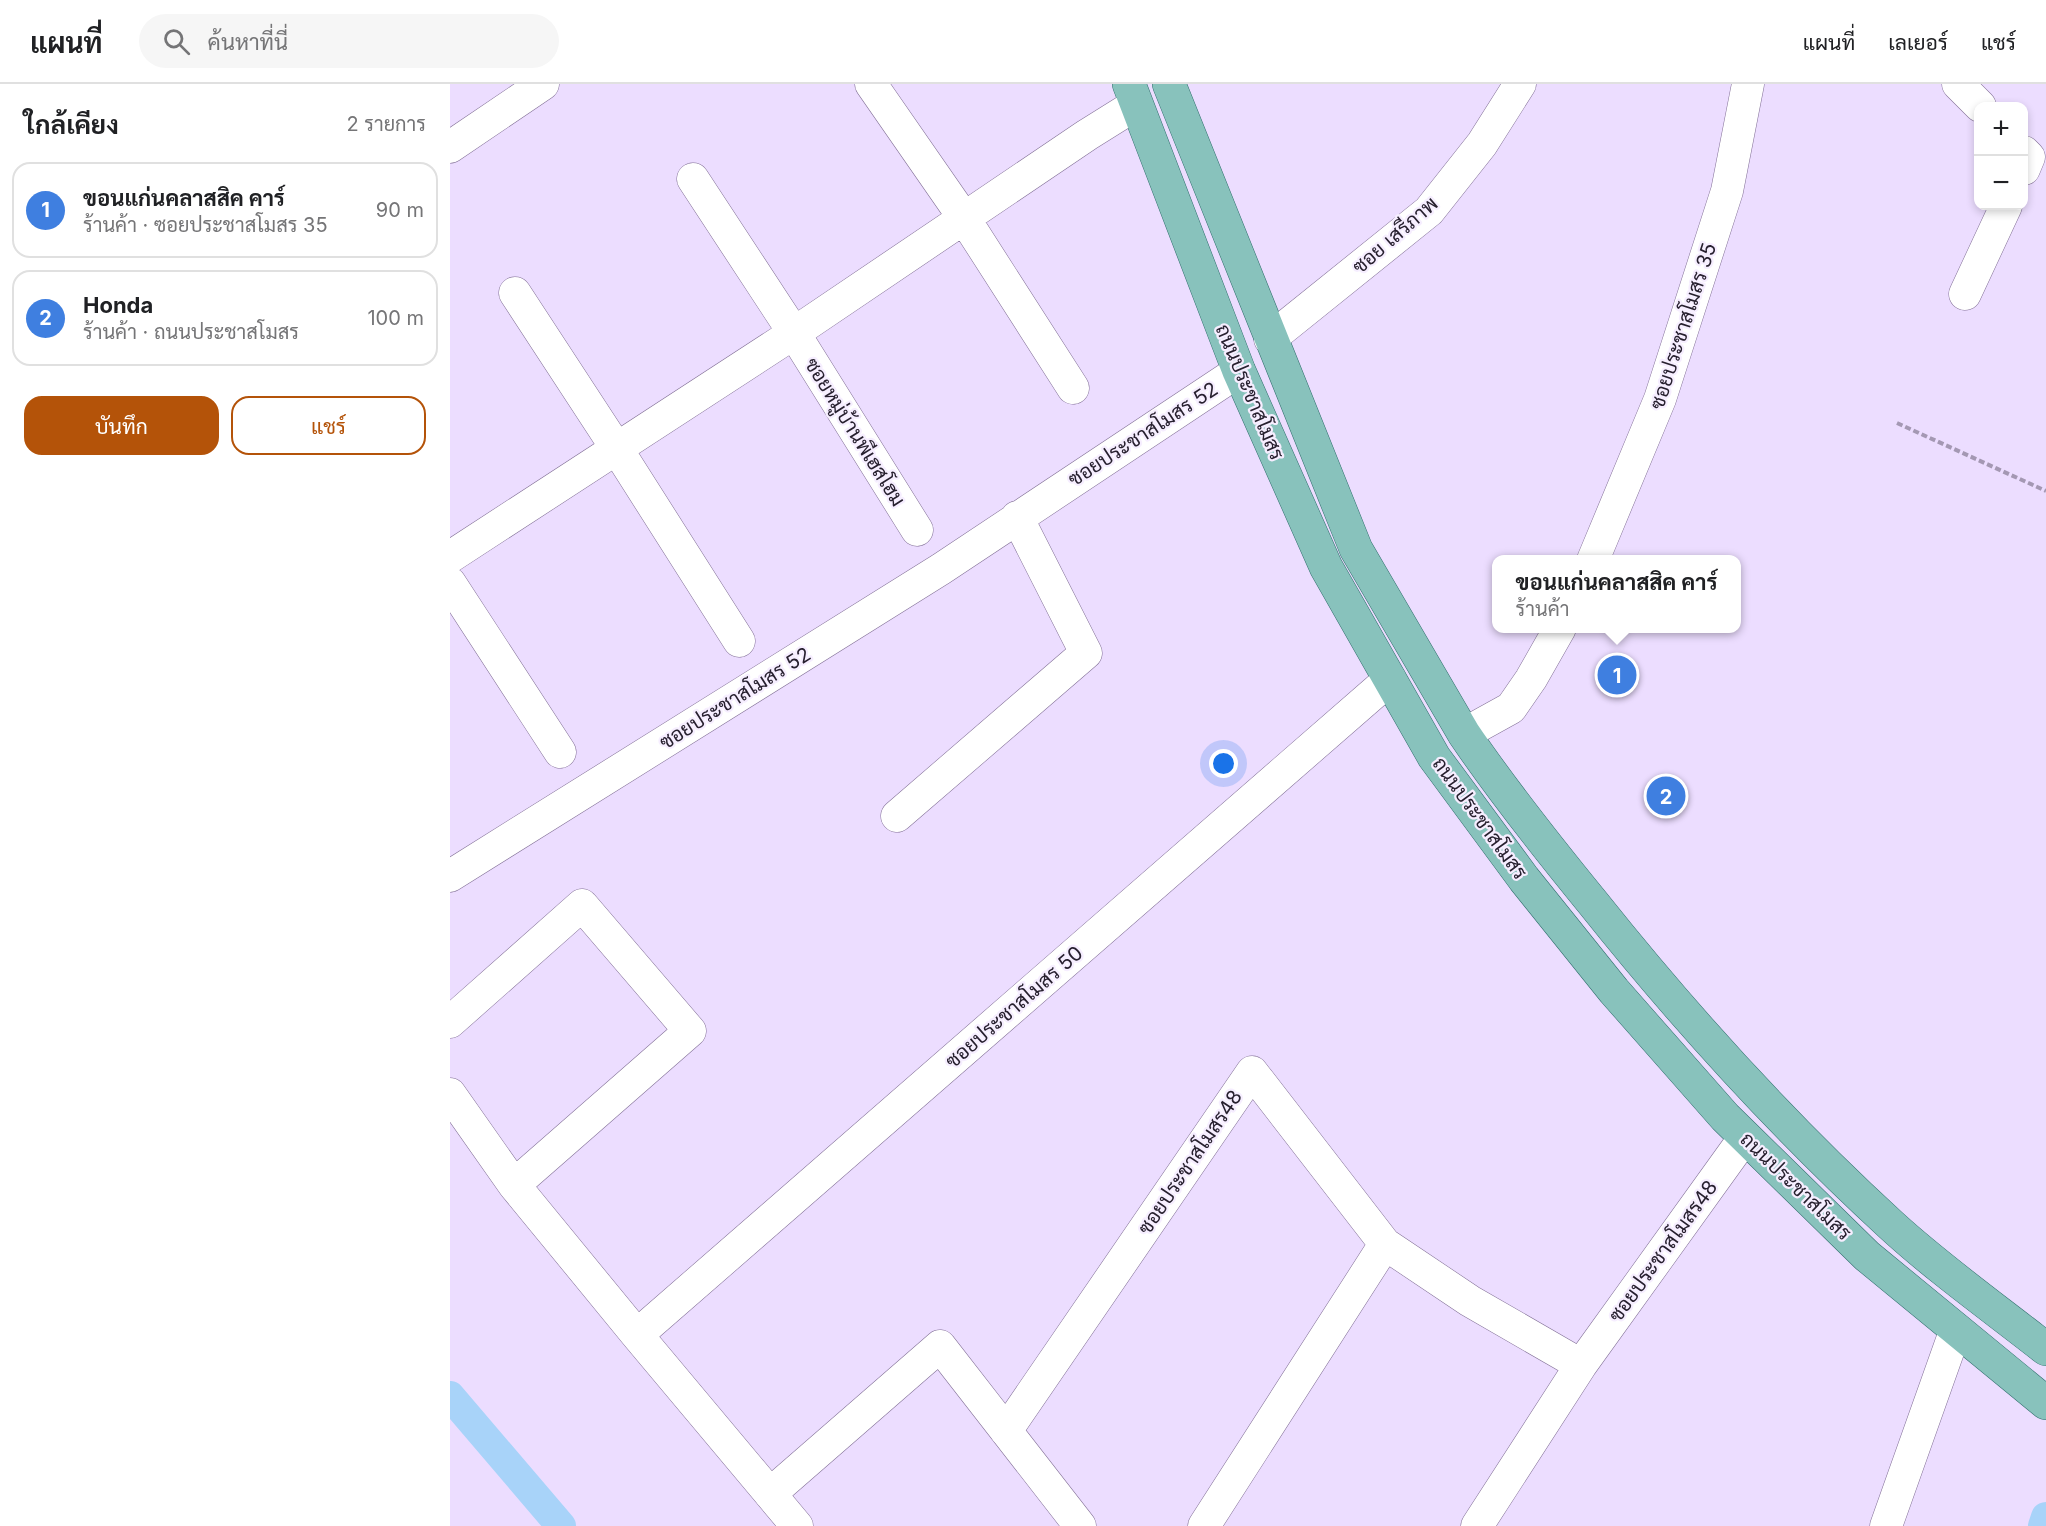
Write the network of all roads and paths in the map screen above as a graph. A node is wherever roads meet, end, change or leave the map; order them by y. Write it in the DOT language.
graph roads {
  1 [pos="543,84"];
  2 [pos="871,84"];
  3 [pos="1169,84"];
  4 [pos="1520,84"];
  5 [pos="1748,84"];
  6 [pos="1958,84"];
  7 [pos="1132,94"];
  8 [pos="1976,102"];
  9 [pos="450,147"];
  10 [pos="693,179"];
  11 [pos="2004,210"];
  12 [pos="964,218"];
  13 [pos="515,293"];
  14 [pos="1965,294"];
  15 [pos="794,333"];
  16 [pos="1270,339"];
  17 [pos="1239,371"];
  18 [pos="1074,388"];
  19 [pos="1897,423"];
  20 [pos="617,448"];
  21 [pos="2046,491"];
  22 [pos="1017,516"];
  23 [pos="917,530"];
  24 [pos="1595,555"];
  25 [pos="450,557"];
  26 [pos="450,583"];
  27 [pos="1557,633"];
  28 [pos="739,641"];
  29 [pos="1390,679"];
  30 [pos="1464,734"];
  31 [pos="560,752"];
  32 [pos="897,816"];
  33 [pos="450,876"];
  34 [pos="450,1022"];
  35 [pos="450,1094"];
  36 [pos="1745,1137"];
  37 [pos="514,1185"];
  38 [pos="1385,1244"];
  39 [pos="1956,1329"];
  40 [pos="637,1335"];
  41 [pos="2046,1349"];
  42 [pos="1581,1365"];
  43 [pos="2046,1403"];
  44 [pos="1006,1431"];
  45 [pos="770,1494"];
  46 [pos="797,1526"];
  47 [pos="1080,1526"];
  48 [pos="1204,1526"];
  49 [pos="1477,1526"];
  50 [pos="1886,1526"];
  1 -- 9 [label="street"];
  2 -- 12 [label="street"];
  3 -- 16 [label="main road, ถนนประชาสโมสร"];
  4 -- 16 [label="street, ซอย เสรีภาพ"];
  5 -- 24 [label="street, ซอยประชาสโมสร 35"];
  6 -- 8 [label="street"];
  7 -- 12 [label="street"];
  7 -- 17 [label="main road, ถนนประชาสโมสร"];
  10 -- 15 [label="street, ซอยหมู่บ้านพีเฮสโฮม"];
  11 -- 14 [label="street"];
  12 -- 15 [label="street"];
  12 -- 18 [label="street"];
  13 -- 20 [label="street"];
  15 -- 20 [label="street"];
  15 -- 23 [label="street, ซอยหมู่บ้านพีเฮสโฮม"];
  16 -- 30 [label="main road, ถนนประชาสโมสร"];
  17 -- 22 [label="street, ซอยประชาสโมสร 52"];
  17 -- 29 [label="main road, ถนนประชาสโมสร"];
  19 -- 21 [label="path"];
  20 -- 25 [label="street"];
  20 -- 28 [label="street"];
  22 -- 32 [label="street"];
  22 -- 33 [label="street, ซอยประชาสโมสร 52"];
  26 -- 31 [label="street"];
  27 -- 30 [label="street"];
  29 -- 36 [label="main road, ถนนประชาสโมสร"];
  29 -- 40 [label="street, ซอยประชาสโมสร 50"];
  30 -- 41 [label="main road, ถนนประชาสโมสร"];
  34 -- 37 [label="street"];
  35 -- 37 [label="street"];
  36 -- 39 [label="main road, ถนนประชาสโมสร"];
  36 -- 42 [label="street, ซอยประชาสโมสร48"];
  37 -- 40 [label="street"];
  38 -- 42 [label="street, ซอยประชาสโมสร48"];
  38 -- 44 [label="street, ซอยประชาสโมสร48"];
  38 -- 48 [label="street"];
  39 -- 43 [label="main road, ถนนประชาสโมสร"];
  39 -- 50 [label="street"];
  40 -- 45 [label="street"];
  42 -- 49 [label="street, ซอยประชาสโมสร48"];
  44 -- 45 [label="street"];
  44 -- 47 [label="street"];
  45 -- 46 [label="street"];
}
